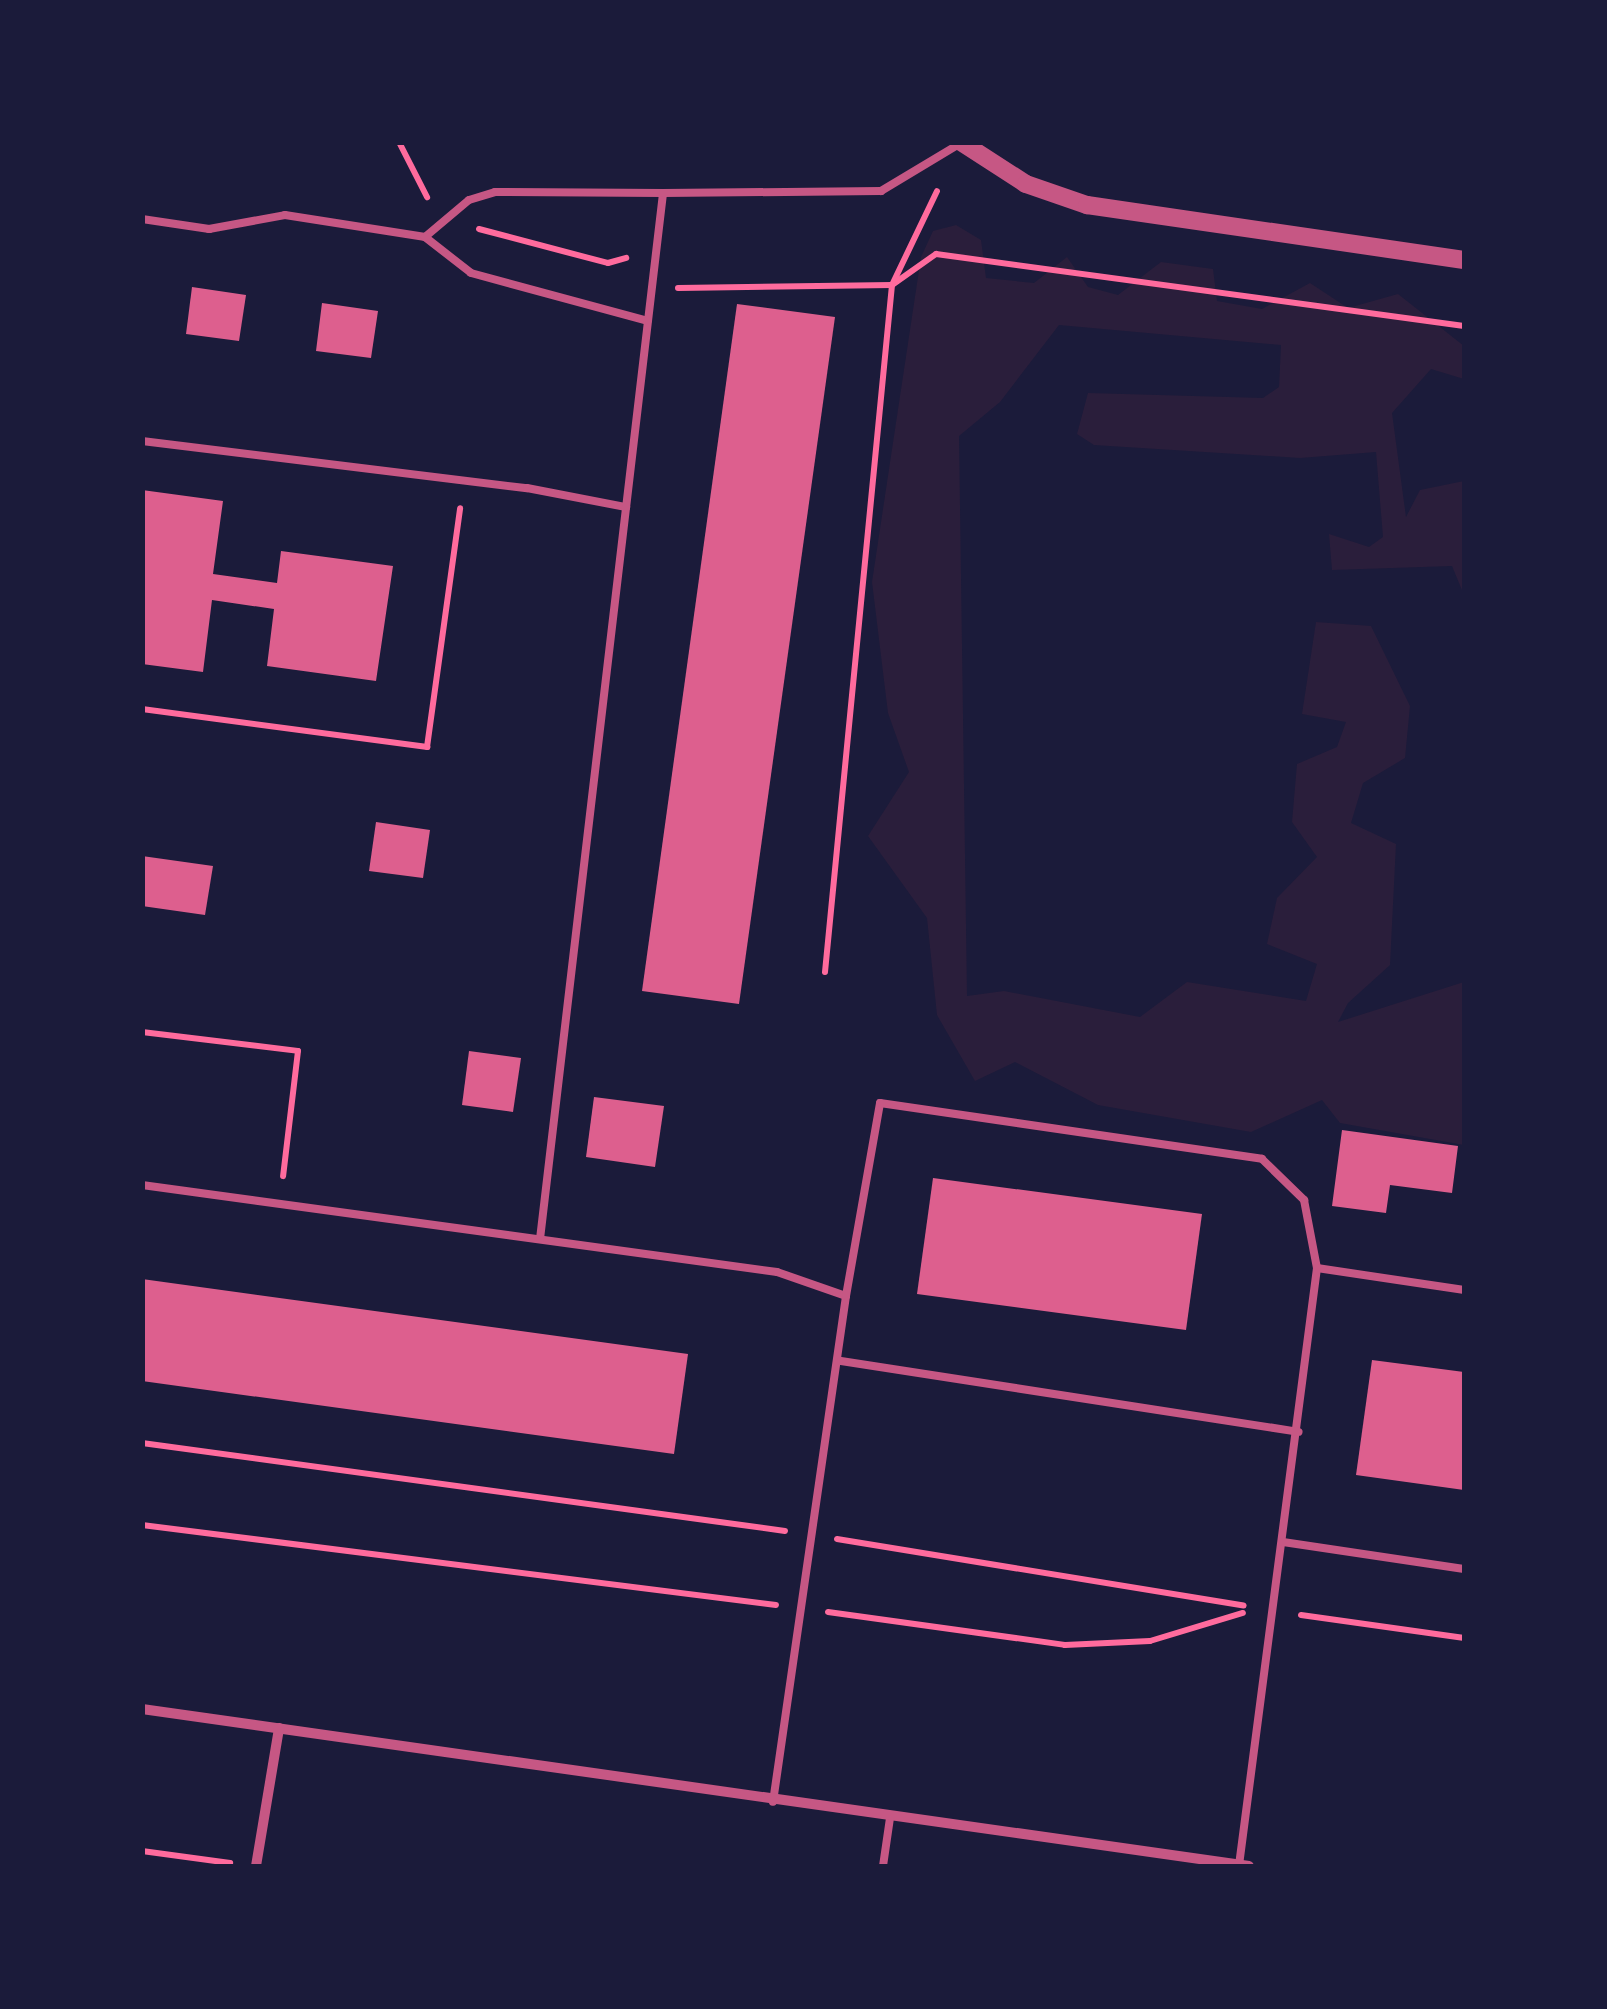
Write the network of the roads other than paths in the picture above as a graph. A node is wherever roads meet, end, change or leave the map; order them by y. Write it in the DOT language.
graph roads {
  1 [pos="961,143"];
  2 [pos="663,193"];
  3 [pos="142,219"];
  4 [pos="425,237"];
  5 [pos="1464,260"];
  6 [pos="648,321"];
  7 [pos="142,441"];
  8 [pos="626,507"];
  9 [pos="142,1185"];
  10 [pos="540,1239"];
  11 [pos="1317,1268"];
  12 [pos="1464,1290"];
  13 [pos="846,1296"];
  14 [pos="841,1361"];
  15 [pos="1299,1432"];
  16 [pos="1283,1542"];
  17 [pos="1464,1569"];
  18 [pos="142,1709"];
  19 [pos="279,1728"];
  20 [pos="773,1802"];
  21 [pos="890,1818"];
  22 [pos="1239,1865"];
  23 [pos="256,1866"];
  24 [pos="883,1866"];
  25 [pos="1249,1866"];
  1 -- 2 [label="lane"];
  1 -- 5 [label="street"];
  2 -- 4 [label="lane"];
  2 -- 6 [label="lane"];
  3 -- 4 [label="lane"];
  4 -- 6 [label="lane"];
  6 -- 8 [label="lane"];
  7 -- 8 [label="lane"];
  8 -- 10 [label="lane"];
  9 -- 10 [label="lane"];
  10 -- 13 [label="lane"];
  11 -- 12 [label="lane"];
  11 -- 13 [label="lane"];
  11 -- 15 [label="lane"];
  13 -- 14 [label="lane"];
  14 -- 15 [label="lane"];
  14 -- 20 [label="lane"];
  15 -- 16 [label="lane"];
  16 -- 17 [label="lane"];
  16 -- 22 [label="lane"];
  18 -- 19 [label="street"];
  19 -- 20 [label="street"];
  19 -- 23 [label="street"];
  20 -- 21 [label="street"];
  21 -- 22 [label="street"];
  21 -- 24 [label="lane"];
  22 -- 25 [label="street"];
}
